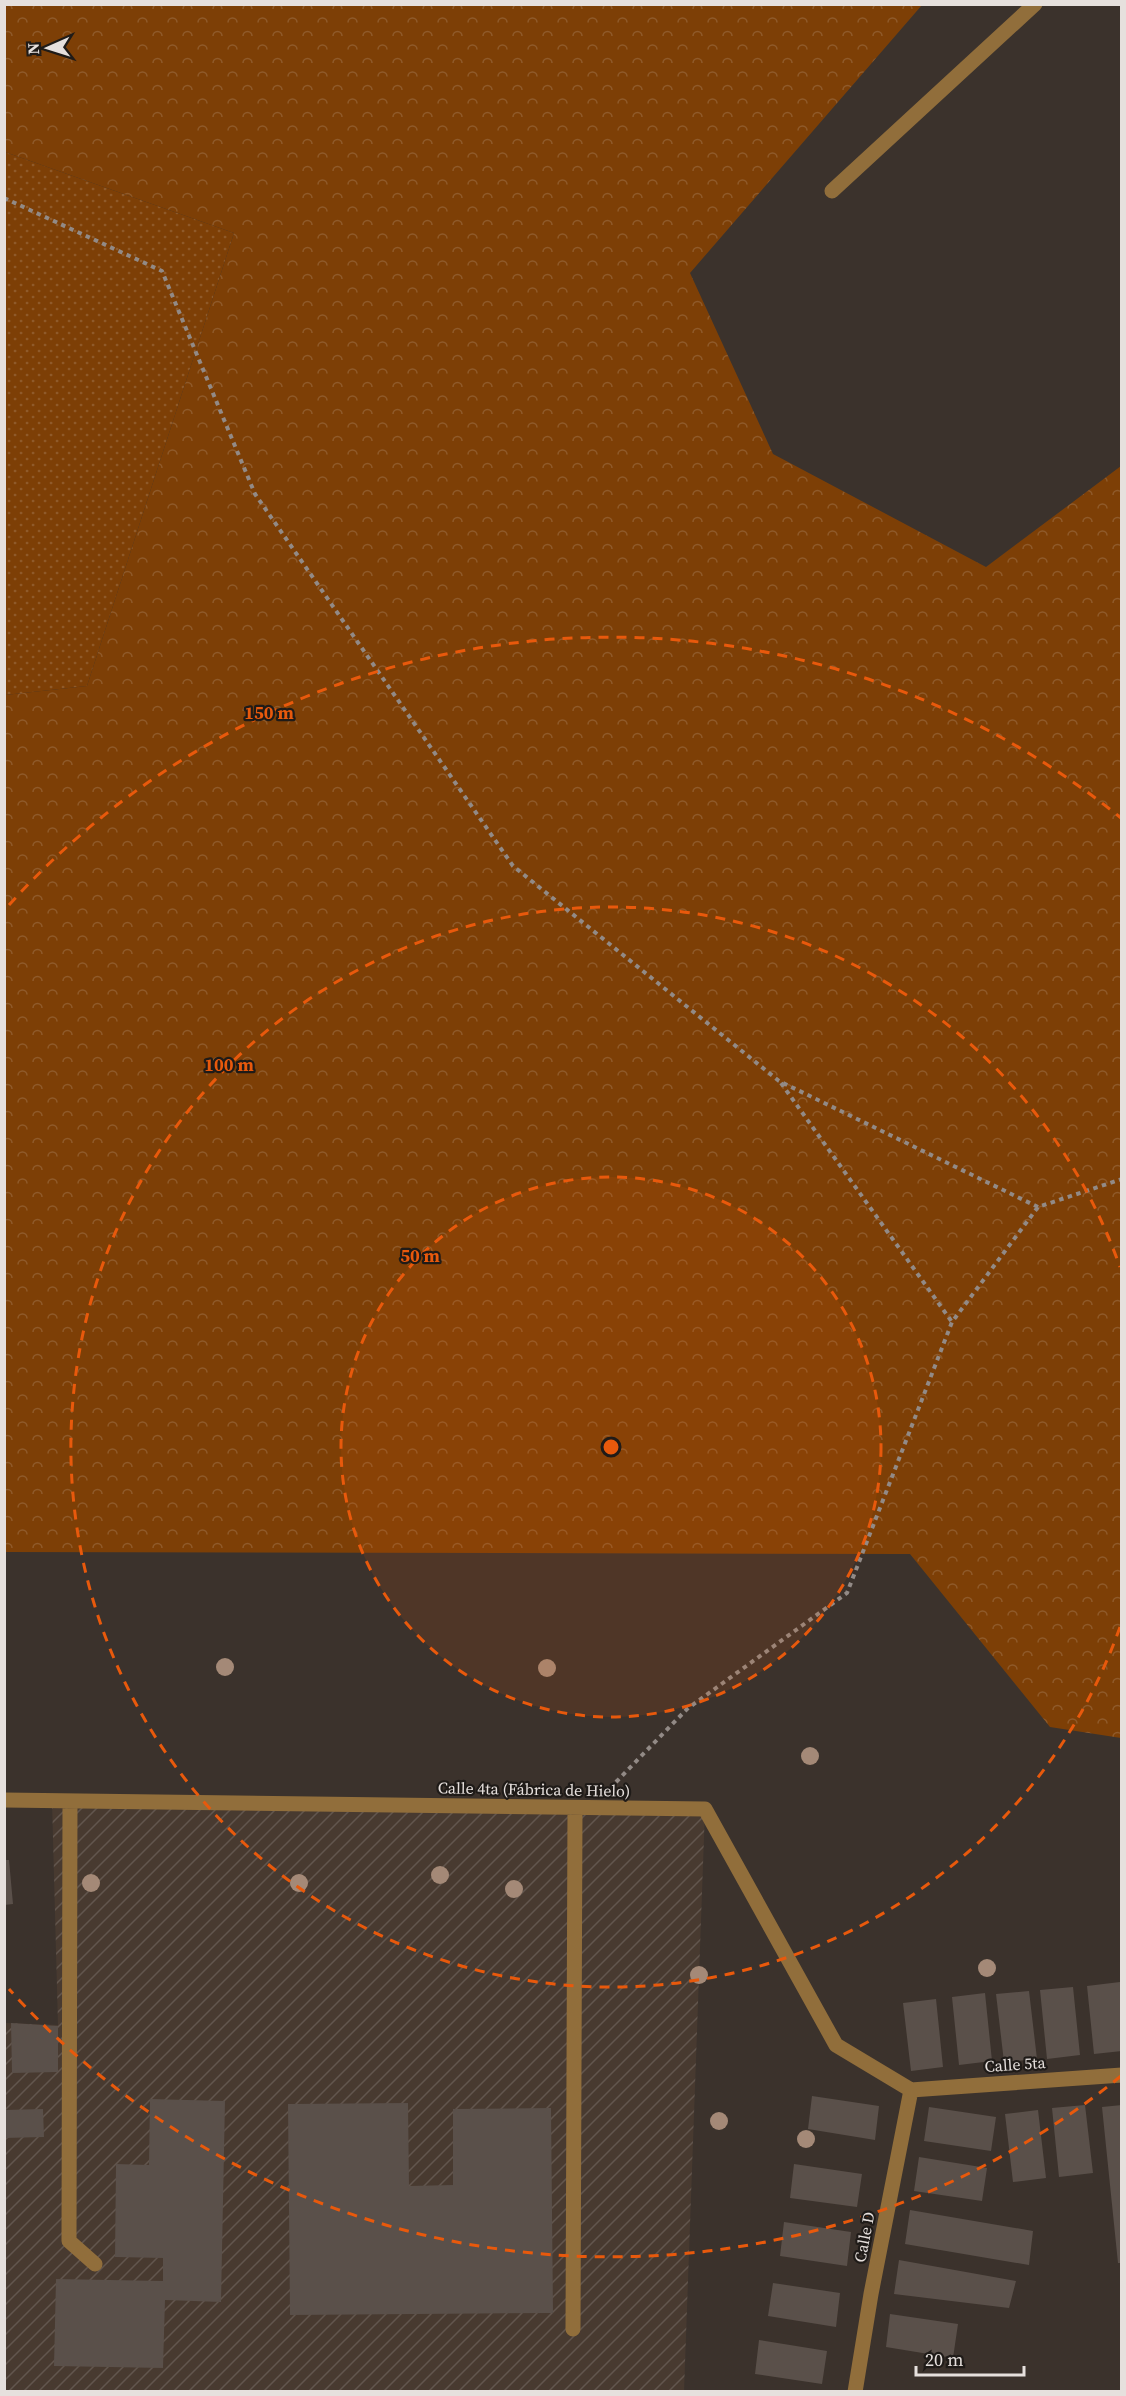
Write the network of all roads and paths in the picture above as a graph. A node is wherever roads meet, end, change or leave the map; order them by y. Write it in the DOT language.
graph roads {
  1 [pos="1035,4"];
  2 [pos="832,191"];
  3 [pos="4,198"];
  4 [pos="779,1081"];
  5 [pos="1122,1179"];
  6 [pos="1038,1207"];
  7 [pos="952,1322"];
  8 [pos="4,1800"];
  9 [pos="70,1801"];
  10 [pos="575,1808"];
  11 [pos="591,1808"];
  12 [pos="1122,2074"];
  13 [pos="911,2090"];
  14 [pos="95,2264"];
  15 [pos="573,2329"];
  16 [pos="855,2391"];
  1 -- 2 [label="street"];
  3 -- 4 [label="path"];
  4 -- 6 [label="path"];
  4 -- 7 [label="path"];
  5 -- 6 [label="path"];
  6 -- 7 [label="path"];
  7 -- 11 [label="path"];
  8 -- 9 [label="street, Calle 4ta (Fábrica de Hielo)"];
  9 -- 10 [label="street, Calle 4ta (Fábrica de Hielo)"];
  9 -- 14 [label="street"];
  10 -- 11 [label="street, Calle 4ta (Fábrica de Hielo)"];
  10 -- 15 [label="street"];
  11 -- 13 [label="street, Calle 4ta (Fábrica de Hielo)"];
  12 -- 13 [label="street, Calle 5ta"];
  13 -- 16 [label="street, Calle D"];
}
